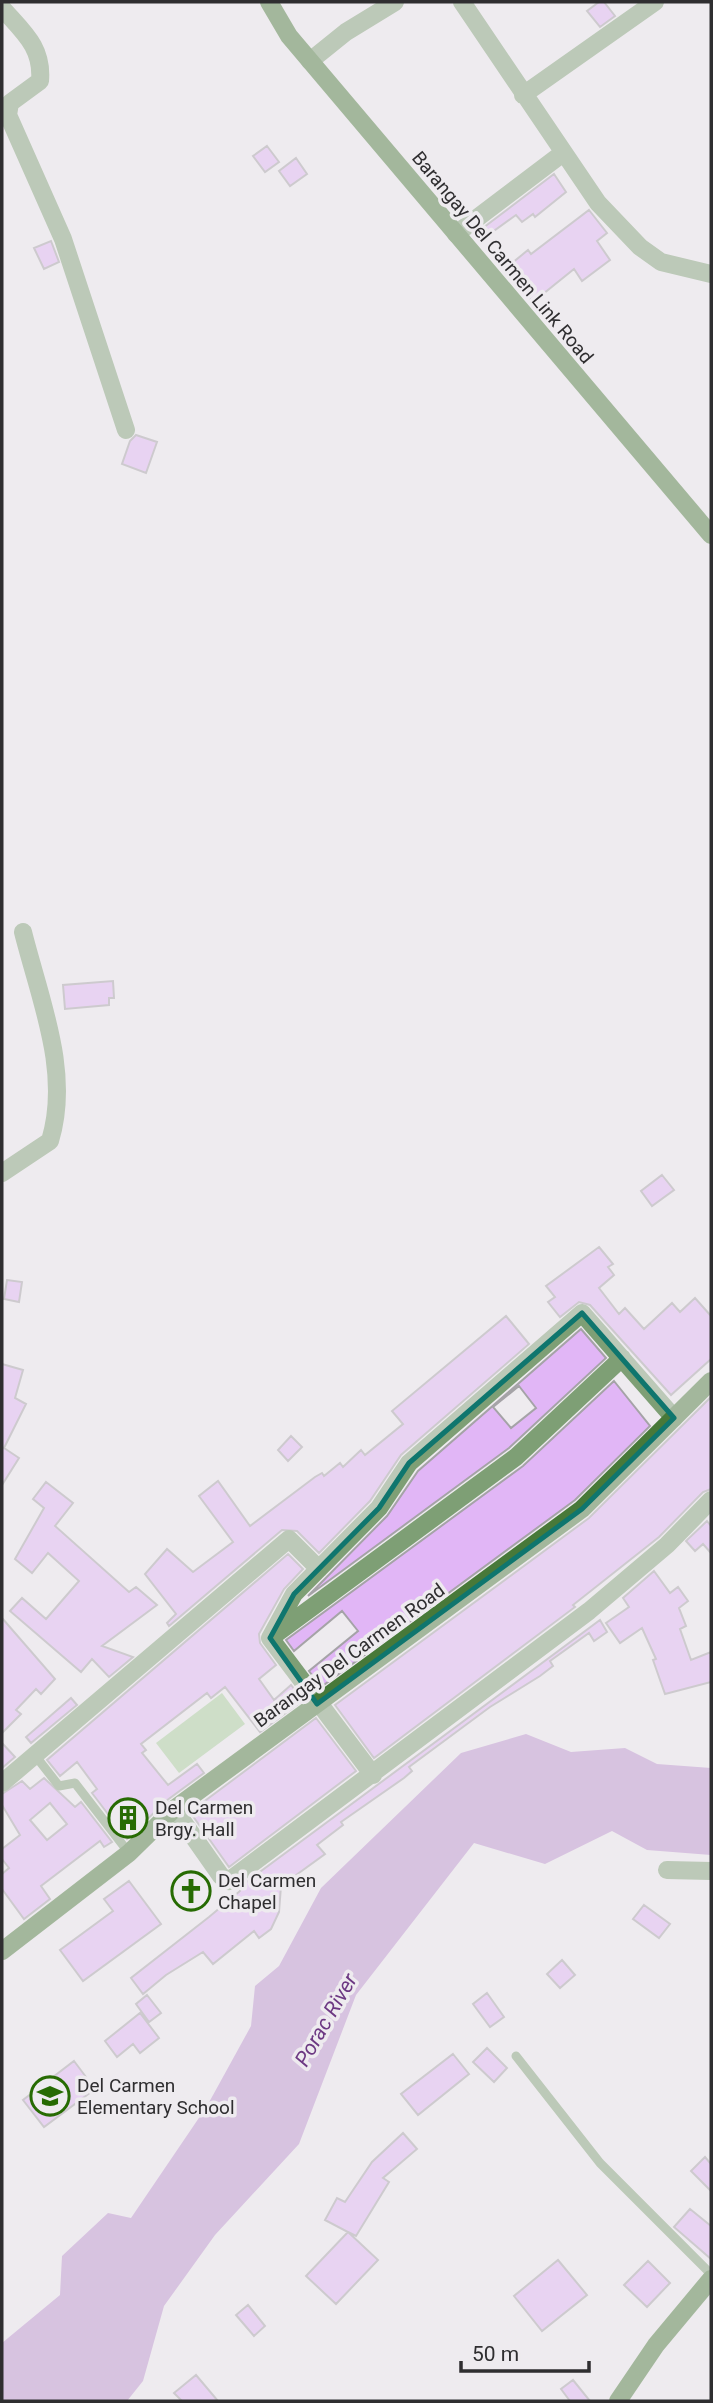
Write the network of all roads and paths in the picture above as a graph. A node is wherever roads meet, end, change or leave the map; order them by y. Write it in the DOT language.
graph roads {
  1 [pos="269,2"];
  2 [pos="395,2"];
  3 [pos="462,2"];
  4 [pos="655,2"];
  5 [pos="2,8"];
  6 [pos="310,61"];
  7 [pos="523,95"];
  8 [pos="563,153"];
  9 [pos="456,234"];
  10 [pos="711,274"];
  11 [pos="126,430"];
  12 [pos="711,535"];
  13 [pos="23,932"];
  14 [pos="2,1173"];
  15 [pos="622,1358"];
  16 [pos="711,1381"];
  17 [pos="674,1418"];
  18 [pos="711,1500"];
  19 [pos="319,1569"];
  20 [pos="270,1638"];
  21 [pos="317,1704"];
  22 [pos="34,1754"];
  23 [pos="373,1774"];
  24 [pos="2,1783"];
  25 [pos="174,1809"];
  26 [pos="129,1853"];
  27 [pos="667,1870"];
  28 [pos="711,1871"];
  29 [pos="2,1951"];
  30 [pos="516,2056"];
  31 [pos="711,2277"];
  32 [pos="618,2401"];
  1 -- 6 [label="street, Barangay Del Carmen Link Road"];
  2 -- 6 [label="street"];
  3 -- 7 [label="street"];
  4 -- 7 [label="street"];
  5 -- 11 [label="street"];
  6 -- 9 [label="street, Barangay Del Carmen Link Road"];
  7 -- 8 [label="street"];
  8 -- 9 [label="street"];
  8 -- 10 [label="street"];
  9 -- 12 [label="street, Barangay Del Carmen Link Road"];
  13 -- 14 [label="street"];
  15 -- 17 [label="street"];
  15 -- 19 [label="street"];
  15 -- 20 [label="street"];
  16 -- 17 [label="street, Barangay Del Carmen Road"];
  17 -- 21 [label="street, Barangay Del Carmen Road"];
  18 -- 23 [label="street"];
  19 -- 20 [label="street"];
  19 -- 22 [label="street"];
  20 -- 21 [label="street"];
  21 -- 23 [label="street"];
  21 -- 25 [label="street, Barangay Del Carmen Road"];
  22 -- 24 [label="street"];
  22 -- 26 [label="lane"];
  23 -- 25 [label="street"];
  25 -- 26 [label="street, Barangay Del Carmen Road"];
  26 -- 29 [label="street, Barangay Del Carmen Road"];
  27 -- 28 [label="street"];
  30 -- 31 [label="lane"];
  31 -- 32 [label="street"];
}
